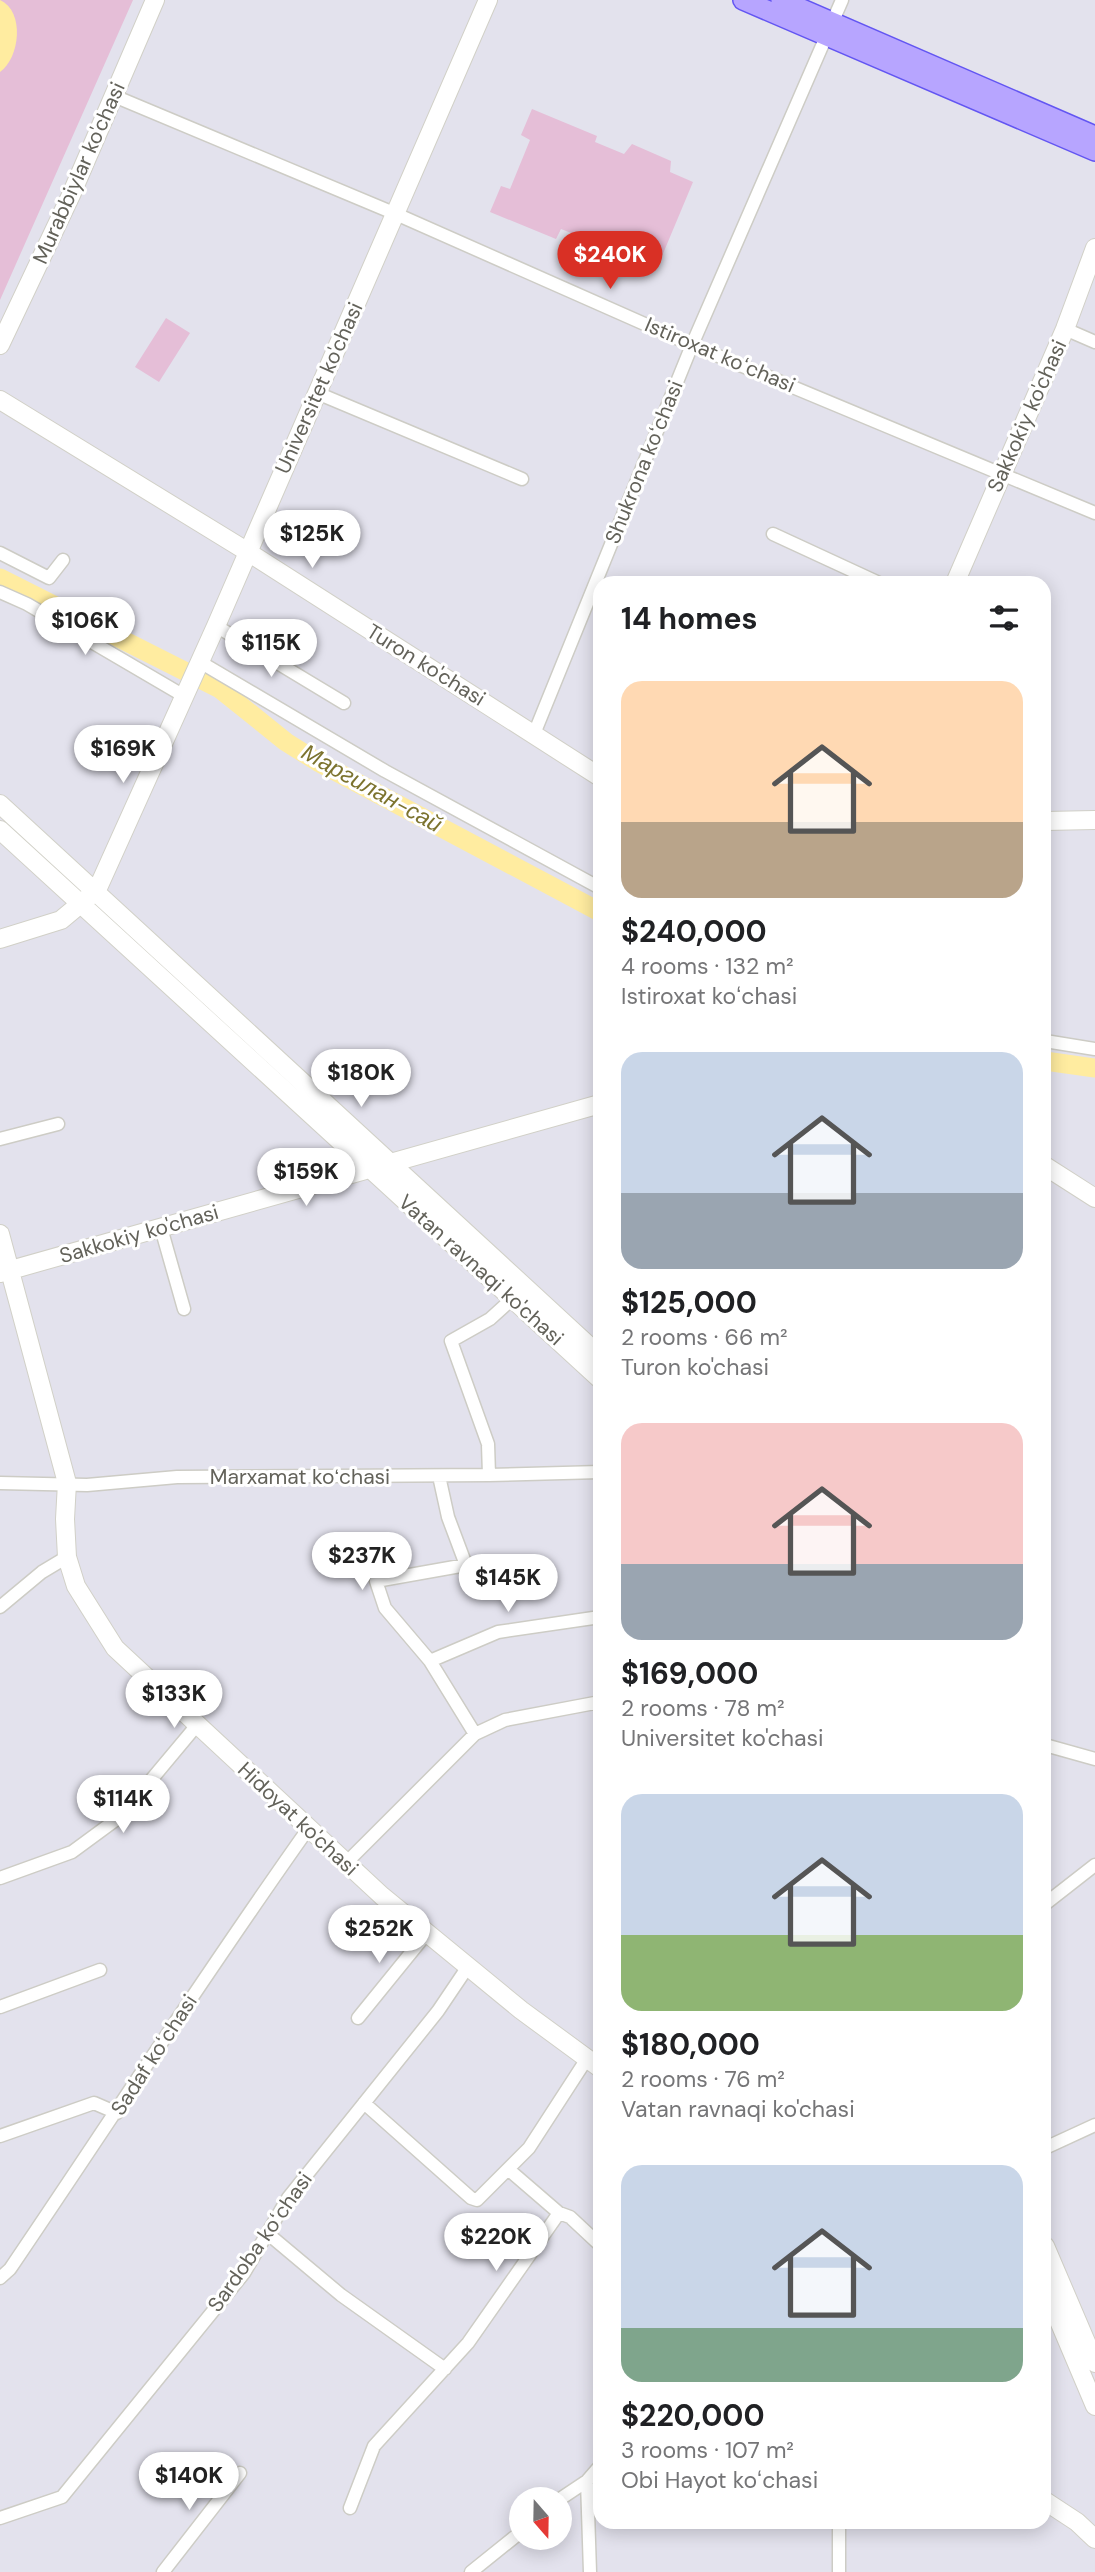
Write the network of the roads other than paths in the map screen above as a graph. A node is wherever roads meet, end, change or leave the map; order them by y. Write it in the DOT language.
graph roads {
  1 [pos="155,0"];
  2 [pos="488,0"];
  3 [pos="743,0"];
  4 [pos="780,0"];
  5 [pos="842,0"];
  6 [pos="830,29"];
  7 [pos="114,96"];
  8 [pos="1095,136"];
  9 [pos="1095,151"];
  10 [pos="396,214"];
  11 [pos="1095,248"];
  12 [pos="1065,329"];
  13 [pos="1095,342"];
  14 [pos="0,345"];
  15 [pos="692,345"];
  16 [pos="317,393"];
  17 [pos="0,400"];
  18 [pos="1002,474"];
  19 [pos="522,479"];
  20 [pos="1095,513"];
  21 [pos="773,534"];
  22 [pos="248,552"];
  23 [pos="0,553"];
  24 [pos="62,560"];
  25 [pos="598,576"];
  26 [pos="863,576"];
  27 [pos="958,576"];
  28 [pos="593,589"];
  29 [pos="0,592"];
  30 [pos="216,626"];
  31 [pos="200,662"];
  32 [pos="184,696"];
  33 [pos="344,703"];
  34 [pos="534,734"];
  35 [pos="593,772"];
  36 [pos="0,804"];
  37 [pos="1095,820"];
  38 [pos="1051,821"];
  39 [pos="0,830"];
  40 [pos="593,884"];
  41 [pos="97,890"];
  42 [pos="83,905"];
  43 [pos="0,939"];
  44 [pos="1051,1042"];
  45 [pos="1095,1049"];
  46 [pos="593,1106"];
  47 [pos="58,1124"];
  48 [pos="0,1139"];
  49 [pos="393,1165"];
  50 [pos="1051,1170"];
  51 [pos="372,1171"];
  52 [pos="1095,1198"];
  53 [pos="161,1227"];
  54 [pos="0,1234"];
  55 [pos="5,1272"];
  56 [pos="512,1299"];
  57 [pos="184,1309"];
  58 [pos="593,1350"];
  59 [pos="593,1373"];
  60 [pos="593,1472"];
  61 [pos="489,1475"];
  62 [pos="439,1476"];
  63 [pos="0,1483"];
  64 [pos="67,1483"];
  65 [pos="67,1557"];
  66 [pos="0,1606"];
  67 [pos="593,1617"];
  68 [pos="430,1661"];
  69 [pos="593,1705"];
  70 [pos="197,1725"];
  71 [pos="475,1734"];
  72 [pos="1051,1747"];
  73 [pos="1095,1759"];
  74 [pos="308,1829"];
  75 [pos="346,1863"];
  76 [pos="1095,1865"];
  77 [pos="0,1878"];
  78 [pos="1051,1899"];
  79 [pos="427,1933"];
  80 [pos="469,1965"];
  81 [pos="100,1970"];
  82 [pos="0,2007"];
  83 [pos="358,2018"];
  84 [pos="593,2062"];
  85 [pos="593,2064"];
  86 [pos="364,2103"];
  87 [pos="117,2113"];
  88 [pos="1095,2125"];
  89 [pos="0,2136"];
  90 [pos="1051,2145"];
  91 [pos="508,2169"];
  92 [pos="559,2213"];
  93 [pos="267,2233"];
  94 [pos="593,2238"];
  95 [pos="1051,2260"];
  96 [pos="0,2278"];
  97 [pos="1051,2302"];
  98 [pos="1095,2363"];
  99 [pos="445,2370"];
  100 [pos="1095,2406"];
  101 [pos="240,2473"];
  102 [pos="593,2474"];
  103 [pos="587,2481"];
  104 [pos="572,2491"];
  105 [pos="1051,2505"];
  106 [pos="350,2508"];
  107 [pos="0,2518"];
  108 [pos="839,2529"];
  109 [pos="1095,2539"];
  110 [pos="509,2541"];
  111 [pos="163,2572"];
  112 [pos="471,2572"];
  113 [pos="590,2572"];
  114 [pos="839,2572"];
  1 -- 7 [label="street, Murabbiylar ko'chasi"];
  2 -- 10 [label="street, Universitet ko'chasi"];
  3 -- 6 [label="main road"];
  4 -- 6 [label="main road"];
  5 -- 6 [label="street, Shukrona koʻchasi"];
  6 -- 8 [label="main road"];
  6 -- 9 [label="main road"];
  6 -- 15 [label="street, Shukrona koʻchasi"];
  7 -- 10 [label="street, Istiroxat koʻchasi"];
  7 -- 14 [label="street, Murabbiylar ko'chasi"];
  10 -- 15 [label="street, Istiroxat koʻchasi"];
  10 -- 16 [label="street, Universitet ko'chasi"];
  11 -- 12 [label="street, Sakkokiy ko'chasi"];
  12 -- 13 [label="street"];
  12 -- 18 [label="street, Sakkokiy ko'chasi"];
  15 -- 18 [label="street, Istiroxat koʻchasi"];
  15 -- 25 [label="street, Shukrona koʻchasi"];
  16 -- 19 [label="street"];
  16 -- 22 [label="street, Universitet ko'chasi"];
  17 -- 22 [label="street, Turon ko'chasi"];
  18 -- 20 [label="street, Istiroxat koʻchasi"];
  18 -- 27 [label="street, Sakkokiy ko'chasi"];
  21 -- 26 [label="street"];
  22 -- 30 [label="street, Universitet ko'chasi"];
  22 -- 34 [label="street, Turon ko'chasi"];
  23 -- 24 [label="street"];
  28 -- 34 [label="street, Shukrona koʻchasi"];
  29 -- 32 [label="street"];
  30 -- 31 [label="street, Universitet ko'chasi"];
  30 -- 33 [label="street"];
  31 -- 32 [label="street, Universitet ko'chasi"];
  31 -- 40 [label="street"];
  32 -- 41 [label="street, Universitet ko'chasi"];
  34 -- 35 [label="street, Turon ko'chasi"];
  36 -- 41 [label="street"];
  37 -- 38 [label="street"];
  39 -- 42 [label="street"];
  41 -- 42 [label="street, Universitet ko'chasi"];
  41 -- 49 [label="street, Vatan ravnaqi ko'chasi"];
  42 -- 43 [label="street, Universitet ko'chasi"];
  42 -- 51 [label="street, Vatan ravnaqi ko'chasi"];
  44 -- 45 [label="street"];
  46 -- 49 [label="street, Sakkokiy ko'chasi"];
  47 -- 48 [label="street"];
  49 -- 51 [label="street, Sakkokiy ko'chasi"];
  49 -- 58 [label="street, Vatan ravnaqi ko'chasi"];
  50 -- 52 [label="street"];
  51 -- 53 [label="street, Sakkokiy ko'chasi"];
  51 -- 56 [label="street, Vatan ravnaqi ko'chasi"];
  53 -- 55 [label="street, Sakkokiy ko'chasi"];
  53 -- 57 [label="street"];
  54 -- 55 [label="street, Hidoyat ko'chasi"];
  55 -- 64 [label="street, Hidoyat ko'chasi"];
  56 -- 59 [label="street, Vatan ravnaqi ko'chasi"];
  56 -- 61 [label="street"];
  60 -- 61 [label="street, Marxamat koʻchasi"];
  61 -- 62 [label="street, Marxamat koʻchasi"];
  62 -- 64 [label="street, Marxamat koʻchasi"];
  62 -- 68 [label="street"];
  63 -- 64 [label="street, Marxamat koʻchasi"];
  64 -- 65 [label="street, Hidoyat ko'chasi"];
  65 -- 66 [label="street"];
  65 -- 70 [label="street, Hidoyat ko'chasi"];
  67 -- 68 [label="street"];
  68 -- 71 [label="street"];
  69 -- 71 [label="street"];
  70 -- 74 [label="street, Hidoyat ko'chasi"];
  70 -- 77 [label="street"];
  71 -- 75 [label="street"];
  72 -- 73 [label="street"];
  74 -- 75 [label="street, Hidoyat ko'chasi"];
  74 -- 87 [label="street, Sadaf koʻchasi"];
  75 -- 79 [label="street, Hidoyat ko'chasi"];
  76 -- 78 [label="street"];
  79 -- 80 [label="street, Hidoyat ko'chasi"];
  79 -- 83 [label="street"];
  80 -- 84 [label="street, Hidoyat ko'chasi"];
  80 -- 86 [label="street, Sardoba koʻchasi"];
  81 -- 82 [label="street"];
  85 -- 91 [label="street"];
  86 -- 91 [label="street"];
  86 -- 93 [label="street, Sardoba koʻchasi"];
  87 -- 89 [label="street"];
  87 -- 96 [label="street, Sadaf koʻchasi"];
  88 -- 90 [label="street"];
  91 -- 92 [label="street"];
  92 -- 94 [label="street"];
  92 -- 99 [label="street"];
  93 -- 99 [label="street"];
  93 -- 107 [label="street, Sardoba koʻchasi"];
  95 -- 98 [label="street"];
  97 -- 100 [label="street"];
  99 -- 106 [label="street"];
  101 -- 111 [label="street"];
  102 -- 103 [label="street"];
  103 -- 104 [label="street"];
  103 -- 113 [label="street"];
  105 -- 109 [label="street"];
  108 -- 114 [label="street"];
  110 -- 112 [label="street"];
}
